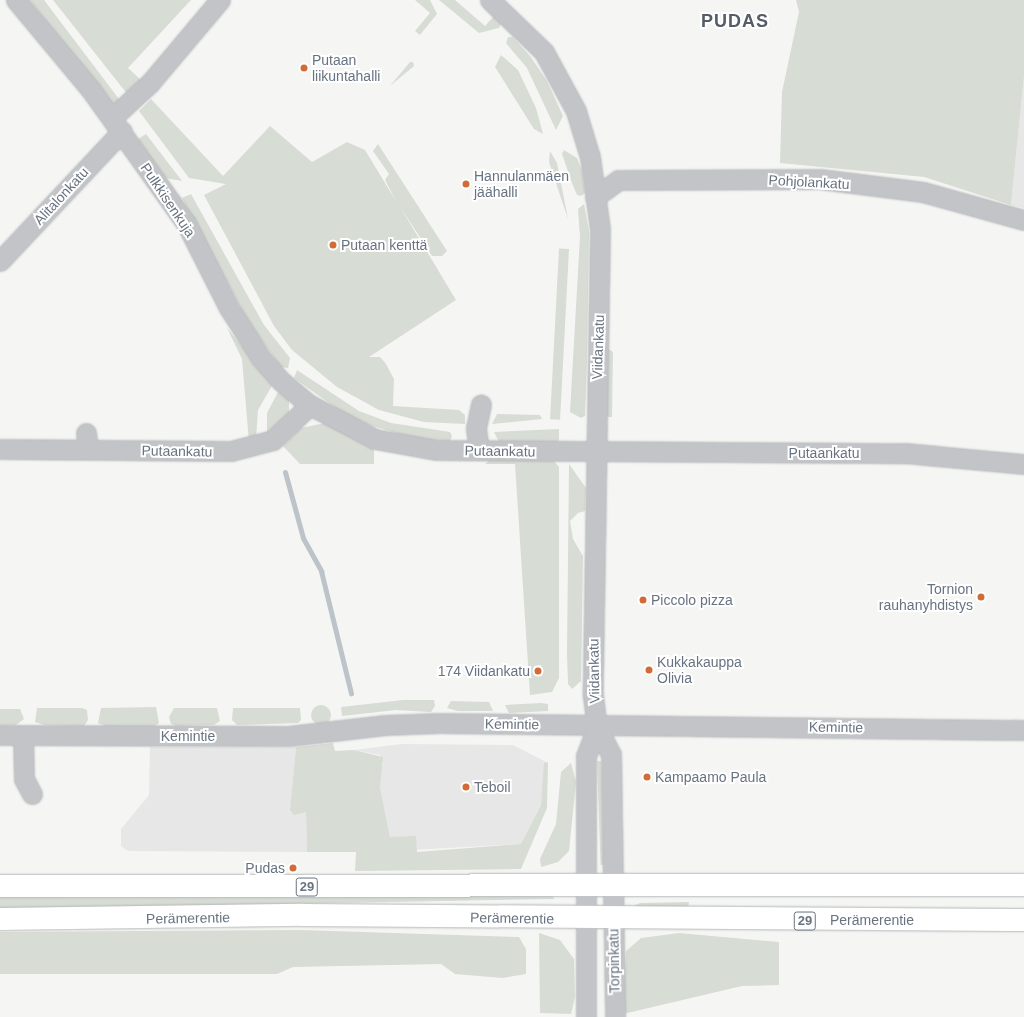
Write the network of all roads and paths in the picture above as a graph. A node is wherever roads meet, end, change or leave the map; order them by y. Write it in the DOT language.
graph roads {
  1 [pos="16,0"];
  2 [pos="220,0"];
  3 [pos="490,0"];
  4 [pos="117,125"];
  5 [pos="595,197"];
  6 [pos="1024,220"];
  7 [pos="0,262"];
  8 [pos="310,405"];
  9 [pos="481,405"];
  10 [pos="0,449"];
  11 [pos="479,450"];
  12 [pos="596,452"];
  13 [pos="1024,464"];
  14 [pos="597,727"];
  15 [pos="1024,730"];
  16 [pos="0,735"];
  17 [pos="23,735"];
  18 [pos="32,794"];
  19 [pos="0,886"];
  20 [pos="1024,886"];
  21 [pos="586,904"];
  22 [pos="613,904"];
  23 [pos="0,919"];
  24 [pos="1024,920"];
  25 [pos="586,1017"];
  26 [pos="615,1017"];
  1 -- 4 [label="street, Pulkkisenkuja"];
  2 -- 4 [label="street, Alitalonkatu"];
  3 -- 5 [label="street, Viidankatu"];
  4 -- 7 [label="street, Alitalonkatu"];
  4 -- 8 [label="street, Pulkkisenkuja"];
  5 -- 6 [label="street, Pohjolankatu"];
  5 -- 12 [label="street, Viidankatu"];
  8 -- 10 [label="street, Putaankatu"];
  8 -- 11 [label="street, Putaankatu"];
  9 -- 11 [label="street"];
  11 -- 12 [label="street, Putaankatu"];
  12 -- 13 [label="street, Putaankatu"];
  12 -- 14 [label="street, Viidankatu"];
  14 -- 15 [label="street, Kemintie"];
  14 -- 17 [label="street, Kemintie"];
  14 -- 21 [label="street, Viidankatu"];
  14 -- 22 [label="street, Viidankatu"];
  16 -- 17 [label="street, Kemintie"];
  17 -- 18 [label="street"];
  19 -- 21 [label="highway, Perämerentie / 29"];
  20 -- 22 [label="highway, Perämerentie / 29"];
  21 -- 22 [label="highway, Perämerentie / 29"];
  21 -- 22 [label="highway, Perämerentie / 29"];
  21 -- 23 [label="highway, Perämerentie / 29"];
  21 -- 25 [label="street, Torpinkatu"];
  22 -- 24 [label="highway, Perämerentie / 29"];
  22 -- 26 [label="street, Torpinkatu"];
}
